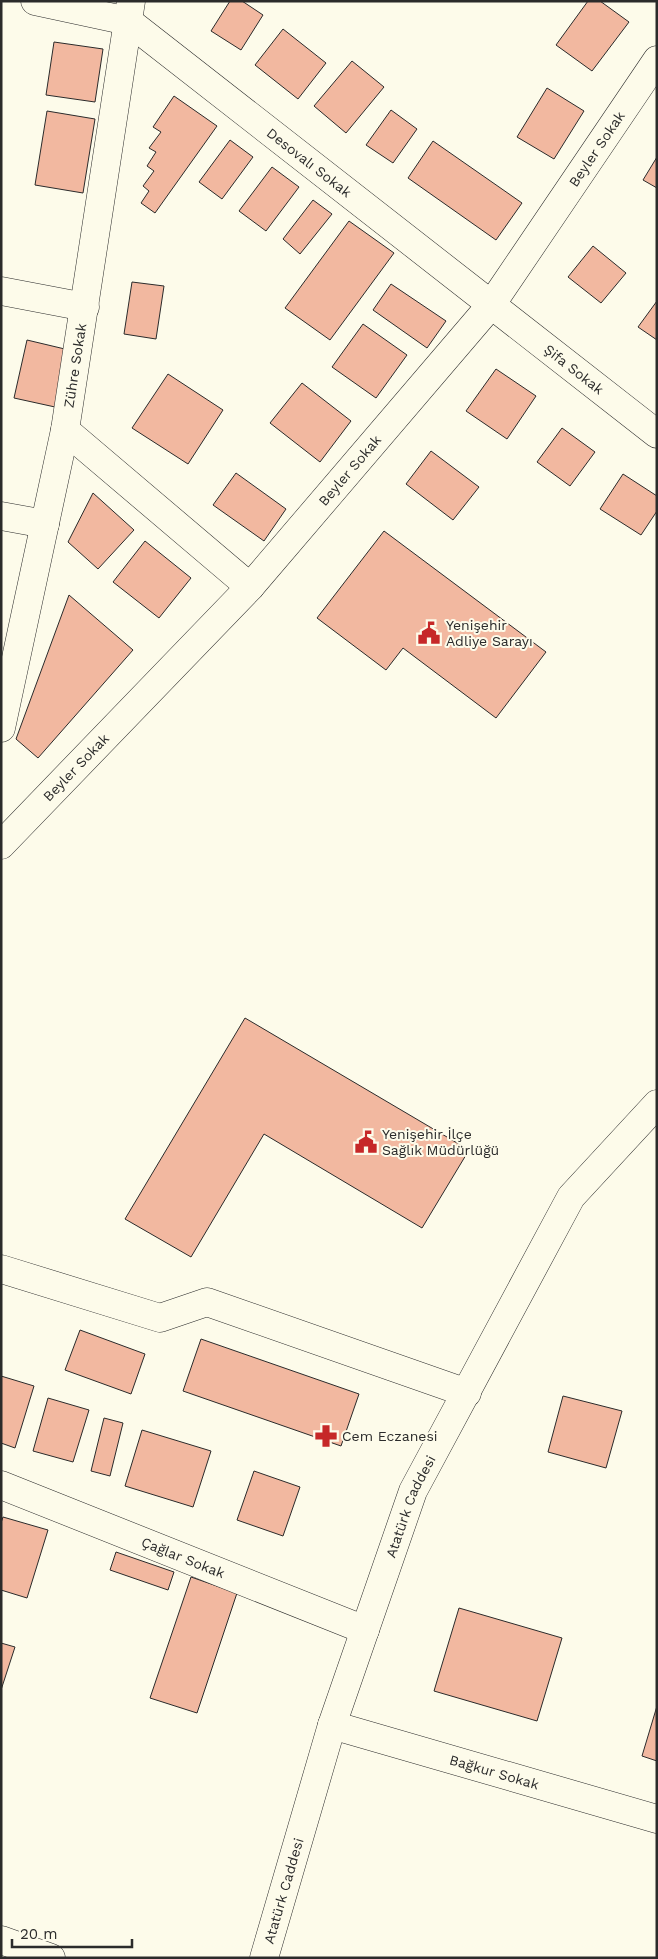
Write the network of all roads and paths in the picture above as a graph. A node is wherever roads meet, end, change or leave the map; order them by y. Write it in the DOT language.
graph roads {
  1 [pos="35,1"];
  2 [pos="148,1"];
  3 [pos="129,11"];
  4 [pos="657,60"];
  5 [pos="1,292"];
  6 [pos="491,305"];
  7 [pos="85,307"];
  8 [pos="65,430"];
  9 [pos="657,434"];
  10 [pos="1,516"];
  11 [pos="45,524"];
  12 [pos="250,588"];
  13 [pos="1,728"];
  14 [pos="1,845"];
  15 [pos="657,1104"];
  16 [pos="1,1269"];
  17 [pos="467,1392"];
  18 [pos="1,1485"];
  19 [pos="365,1630"];
  20 [pos="332,1725"];
  21 [pos="657,1819"];
  22 [pos="1,1940"];
  23 [pos="51,1958"];
  24 [pos="264,1958"];
  1 -- 3 [label="street"];
  2 -- 3 [label="street"];
  3 -- 6 [label="street, Desovalı Sokak"];
  3 -- 7 [label="street, Zühre Sokak"];
  4 -- 6 [label="street, Beyler Sokak"];
  5 -- 7 [label="street"];
  6 -- 9 [label="street, Şifa Sokak"];
  6 -- 12 [label="street, Beyler Sokak"];
  7 -- 8 [label="street, Zühre Sokak"];
  8 -- 11 [label="street, Zühre Sokak"];
  8 -- 12 [label="street"];
  10 -- 11 [label="street"];
  11 -- 13 [label="street, Zühre Sokak"];
  12 -- 14 [label="street, Beyler Sokak"];
  15 -- 17 [label="street, Atatürk Caddesi"];
  16 -- 17 [label="street"];
  17 -- 19 [label="street, Atatürk Caddesi"];
  18 -- 19 [label="street, Çağlar Sokak"];
  19 -- 20 [label="street, Atatürk Caddesi"];
  20 -- 21 [label="street, Bağkur Sokak"];
  20 -- 24 [label="street, Atatürk Caddesi"];
  22 -- 23 [label="street"];
}
